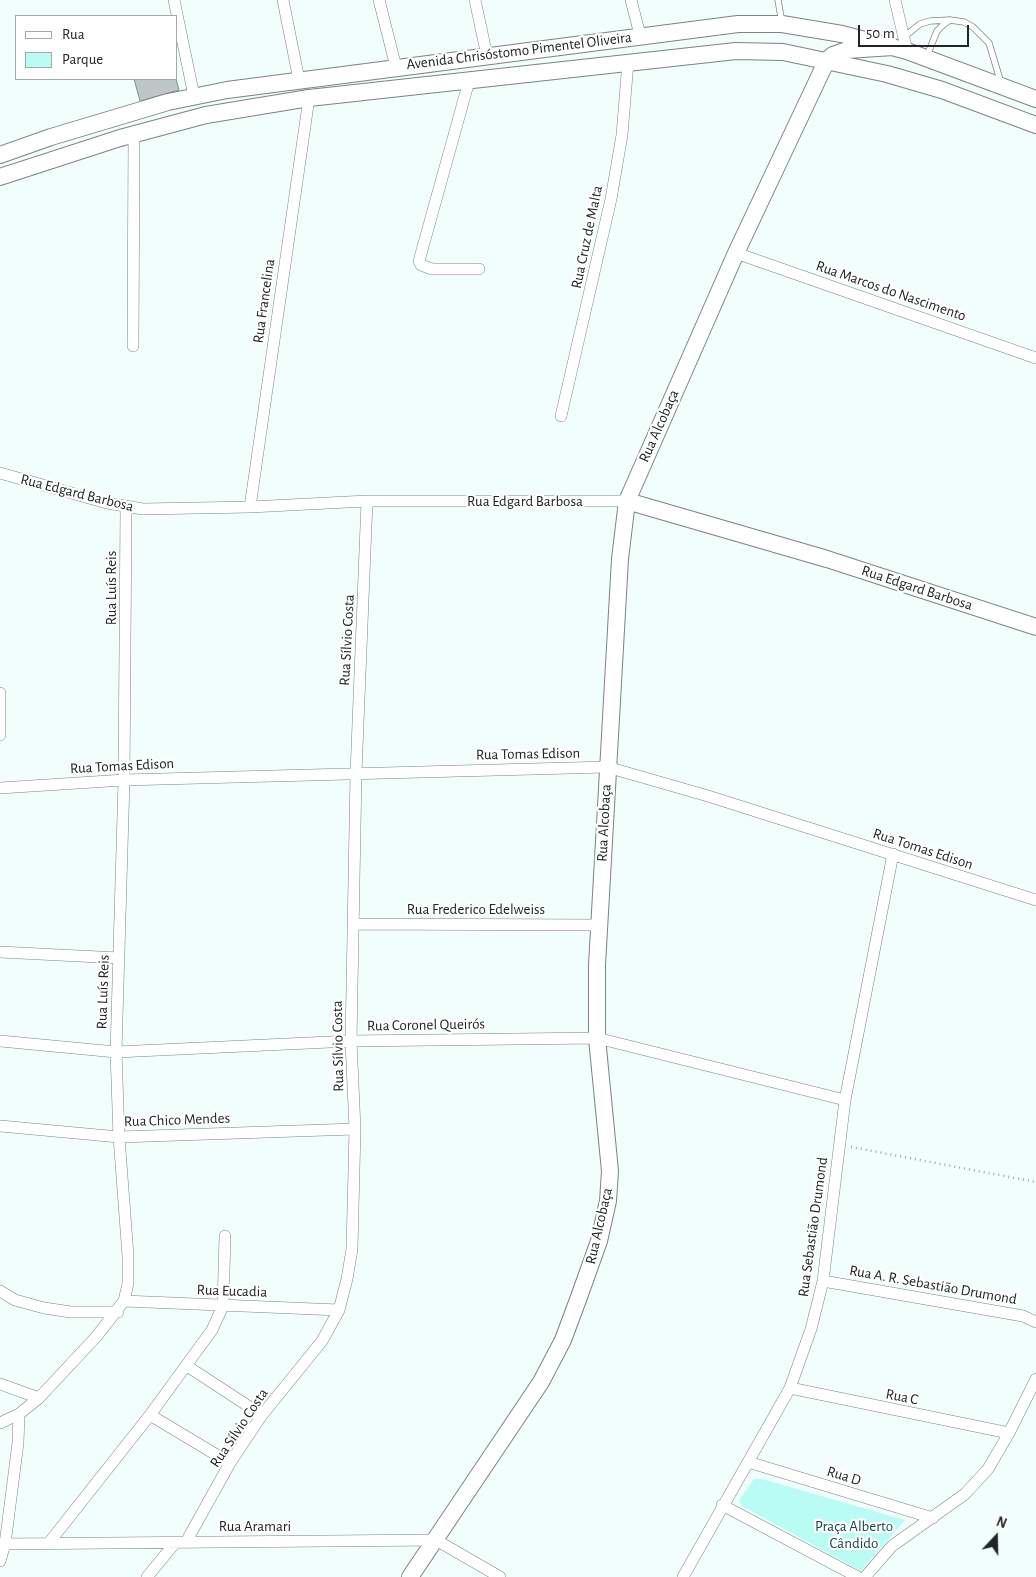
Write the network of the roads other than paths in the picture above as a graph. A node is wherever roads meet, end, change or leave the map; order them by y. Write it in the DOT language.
graph roads {
  1 [pos="174,0"];
  2 [pos="283,0"];
  3 [pos="379,0"];
  4 [pos="475,0"];
  5 [pos="631,0"];
  6 [pos="778,0"];
  7 [pos="895,0"];
  8 [pos="177,15"];
  9 [pos="178,19"];
  10 [pos="950,20"];
  11 [pos="782,24"];
  12 [pos="640,35"];
  13 [pos="901,45"];
  14 [pos="487,56"];
  15 [pos="926,58"];
  16 [pos="827,60"];
  17 [pos="628,62"];
  18 [pos="396,66"];
  19 [pos="299,80"];
  20 [pos="469,81"];
  21 [pos="1002,87"];
  22 [pos="194,96"];
  23 [pos="309,98"];
  24 [pos="1036,99"];
  25 [pos="1036,125"];
  26 [pos="134,135"];
  27 [pos="0,155"];
  28 [pos="0,177"];
  29 [pos="736,253"];
  30 [pos="479,269"];
  31 [pos="133,346"];
  32 [pos="1036,358"];
  33 [pos="561,416"];
  34 [pos="0,473"];
  35 [pos="627,501"];
  36 [pos="367,502"];
  37 [pos="250,507"];
  38 [pos="126,508"];
  39 [pos="1036,627"];
  40 [pos="0,693"];
  41 [pos="0,736"];
  42 [pos="607,767"];
  43 [pos="356,773"];
  44 [pos="124,780"];
  45 [pos="0,788"];
  46 [pos="893,854"];
  47 [pos="1036,900"];
  48 [pos="353,924"];
  49 [pos="598,925"];
  50 [pos="0,952"];
  51 [pos="119,958"];
  52 [pos="597,1038"];
  53 [pos="0,1041"];
  54 [pos="351,1041"];
  55 [pos="116,1052"];
  56 [pos="845,1100"];
  57 [pos="0,1126"];
  58 [pos="355,1129"];
  59 [pos="118,1137"];
  60 [pos="225,1236"];
  61 [pos="823,1281"];
  62 [pos="0,1291"];
  63 [pos="121,1306"];
  64 [pos="223,1306"];
  65 [pos="339,1310"];
  66 [pos="1036,1322"];
  67 [pos="187,1366"];
  68 [pos="1036,1379"];
  69 [pos="0,1384"];
  70 [pos="790,1388"];
  71 [pos="39,1398"];
  72 [pos="19,1414"];
  73 [pos="150,1415"];
  74 [pos="262,1415"];
  75 [pos="0,1423"];
  76 [pos="1009,1434"];
  77 [pos="748,1462"];
  78 [pos="230,1463"];
  79 [pos="722,1505"];
  80 [pos="933,1518"];
  81 [pos="436,1540"];
  82 [pos="180,1542"];
  83 [pos="3,1544"];
  84 [pos="48,1544"];
  85 [pos="0,1561"];
  86 [pos="147,1577"];
  87 [pos="410,1577"];
  88 [pos="500,1577"];
  89 [pos="683,1577"];
  90 [pos="858,1577"];
  91 [pos="865,1577"];
  1 -- 8 [label="street"];
  2 -- 19 [label="street"];
  3 -- 18 [label="street"];
  4 -- 14 [label="street"];
  5 -- 12 [label="street"];
  6 -- 11 [label="lane"];
  7 -- 13 [label="street"];
  9 -- 22 [label="street"];
  10 -- 13 [label="lane"];
  10 -- 15 [label="lane"];
  10 -- 21 [label="lane"];
  11 -- 12 [label="main road, Avenida Chrisóstomo Pimentel Oliveira"];
  11 -- 13 [label="main road, Avenida Chrisóstomo Pimentel Oliveira"];
  12 -- 14 [label="main road, Avenida Chrisóstomo Pimentel Oliveira"];
  13 -- 15 [label="main road, Avenida Chrisóstomo Pimentel Oliveira"];
  13 -- 16 [label="main road"];
  14 -- 18 [label="main road, Avenida Chrisóstomo Pimentel Oliveira"];
  15 -- 21 [label="main road, Avenida Chrisóstomo Pimentel Oliveira"];
  16 -- 17 [label="main road, Avenida Chrisóstomo Pimentel Oliveira"];
  16 -- 25 [label="main road, Avenida Chrisóstomo Pimentel Oliveira"];
  16 -- 29 [label="main road, Rua Alcobaça"];
  17 -- 20 [label="main road, Avenida Chrisóstomo Pimentel Oliveira"];
  17 -- 33 [label="street, Rua Cruz de Malta"];
  18 -- 19 [label="main road, Avenida Chrisóstomo Pimentel Oliveira"];
  19 -- 22 [label="main road, Avenida Chrisóstomo Pimentel Oliveira"];
  20 -- 23 [label="main road, Avenida Chrisóstomo Pimentel Oliveira"];
  20 -- 30 [label="street"];
  21 -- 24 [label="main road, Avenida Chrisóstomo Pimentel Oliveira"];
  22 -- 27 [label="main road, Avenida Chrisóstomo Pimentel Oliveira"];
  23 -- 26 [label="main road, Avenida Chrisóstomo Pimentel Oliveira"];
  23 -- 37 [label="street, Rua Francelina"];
  26 -- 28 [label="main road, Avenida Chrisóstomo Pimentel Oliveira"];
  26 -- 31 [label="street"];
  29 -- 32 [label="street, Rua Marcos do Nascimento"];
  29 -- 35 [label="main road, Rua Alcobaça"];
  34 -- 38 [label="street, Rua Edgard Barbosa"];
  35 -- 36 [label="street, Rua Edgard Barbosa"];
  35 -- 39 [label="main road, Rua Edgard Barbosa"];
  35 -- 42 [label="main road, Rua Alcobaça"];
  36 -- 37 [label="street, Rua Edgard Barbosa"];
  36 -- 43 [label="street, Rua Sílvio Costa"];
  37 -- 38 [label="street, Rua Edgard Barbosa"];
  38 -- 44 [label="street, Rua Luís Reis"];
  40 -- 41 [label="street"];
  42 -- 43 [label="street, Rua Tomas Edison"];
  42 -- 46 [label="street, Rua Tomas Edison"];
  42 -- 49 [label="main road, Rua Alcobaça"];
  43 -- 44 [label="street, Rua Tomas Edison"];
  43 -- 48 [label="street, Rua Sílvio Costa"];
  44 -- 45 [label="street, Rua Tomas Edison"];
  44 -- 51 [label="street, Rua Luís Reis"];
  46 -- 47 [label="street, Rua Tomas Edison"];
  46 -- 56 [label="street, Rua Sebastião Drumond"];
  48 -- 49 [label="street, Rua Frederico Edelweiss"];
  48 -- 54 [label="street, Rua Sílvio Costa"];
  49 -- 52 [label="main road, Rua Alcobaça"];
  50 -- 51 [label="street"];
  51 -- 55 [label="street, Rua Luís Reis"];
  52 -- 54 [label="street, Rua Coronel Queirós"];
  52 -- 56 [label="street, Rua Coronel Queirós"];
  52 -- 81 [label="main road, Rua Alcobaça"];
  53 -- 55 [label="street, Rua Coronel Queirós"];
  54 -- 55 [label="street, Rua Coronel Queirós"];
  54 -- 58 [label="street, Rua Sílvio Costa"];
  55 -- 59 [label="street, Rua Luís Reis"];
  56 -- 61 [label="street, Rua Sebastião Drumond"];
  57 -- 59 [label="street, Rua Chico Mendes"];
  58 -- 59 [label="street, Rua Chico Mendes"];
  58 -- 65 [label="street, Rua Sílvio Costa"];
  59 -- 63 [label="street, Rua Luís Reis"];
  60 -- 64 [label="street"];
  61 -- 66 [label="street, Rua A. R. Sebastião Drumond"];
  61 -- 70 [label="street, Rua Sebastião Drumond"];
  62 -- 63 [label="street, Rua Eucadia"];
  63 -- 64 [label="street, Rua Eucadia"];
  63 -- 71 [label="street"];
  64 -- 65 [label="street, Rua Eucadia"];
  64 -- 67 [label="street"];
  65 -- 74 [label="street, Rua Sílvio Costa"];
  67 -- 73 [label="street"];
  67 -- 74 [label="street"];
  68 -- 76 [label="street"];
  69 -- 71 [label="street"];
  70 -- 76 [label="street, Rua C"];
  70 -- 77 [label="street, Rua Sebastião Drumond"];
  71 -- 72 [label="street"];
  72 -- 75 [label="street"];
  72 -- 83 [label="street"];
  73 -- 78 [label="street"];
  73 -- 84 [label="street"];
  74 -- 78 [label="street, Rua Sílvio Costa"];
  76 -- 80 [label="street"];
  77 -- 79 [label="street, Rua Sebastião Drumond"];
  77 -- 80 [label="street, Rua D"];
  78 -- 82 [label="street, Rua Sílvio Costa"];
  79 -- 89 [label="street, Rua Sebastião Drumond"];
  79 -- 90 [label="street"];
  80 -- 91 [label="street"];
  81 -- 82 [label="street, Rua Aramari"];
  81 -- 87 [label="main road, Rua Alcobaça"];
  81 -- 88 [label="street"];
  82 -- 84 [label="street, Rua Aramari"];
  82 -- 86 [label="street, Rua Sílvio Costa"];
  83 -- 84 [label="street, Rua Aramari"];
  83 -- 85 [label="street"];
}
